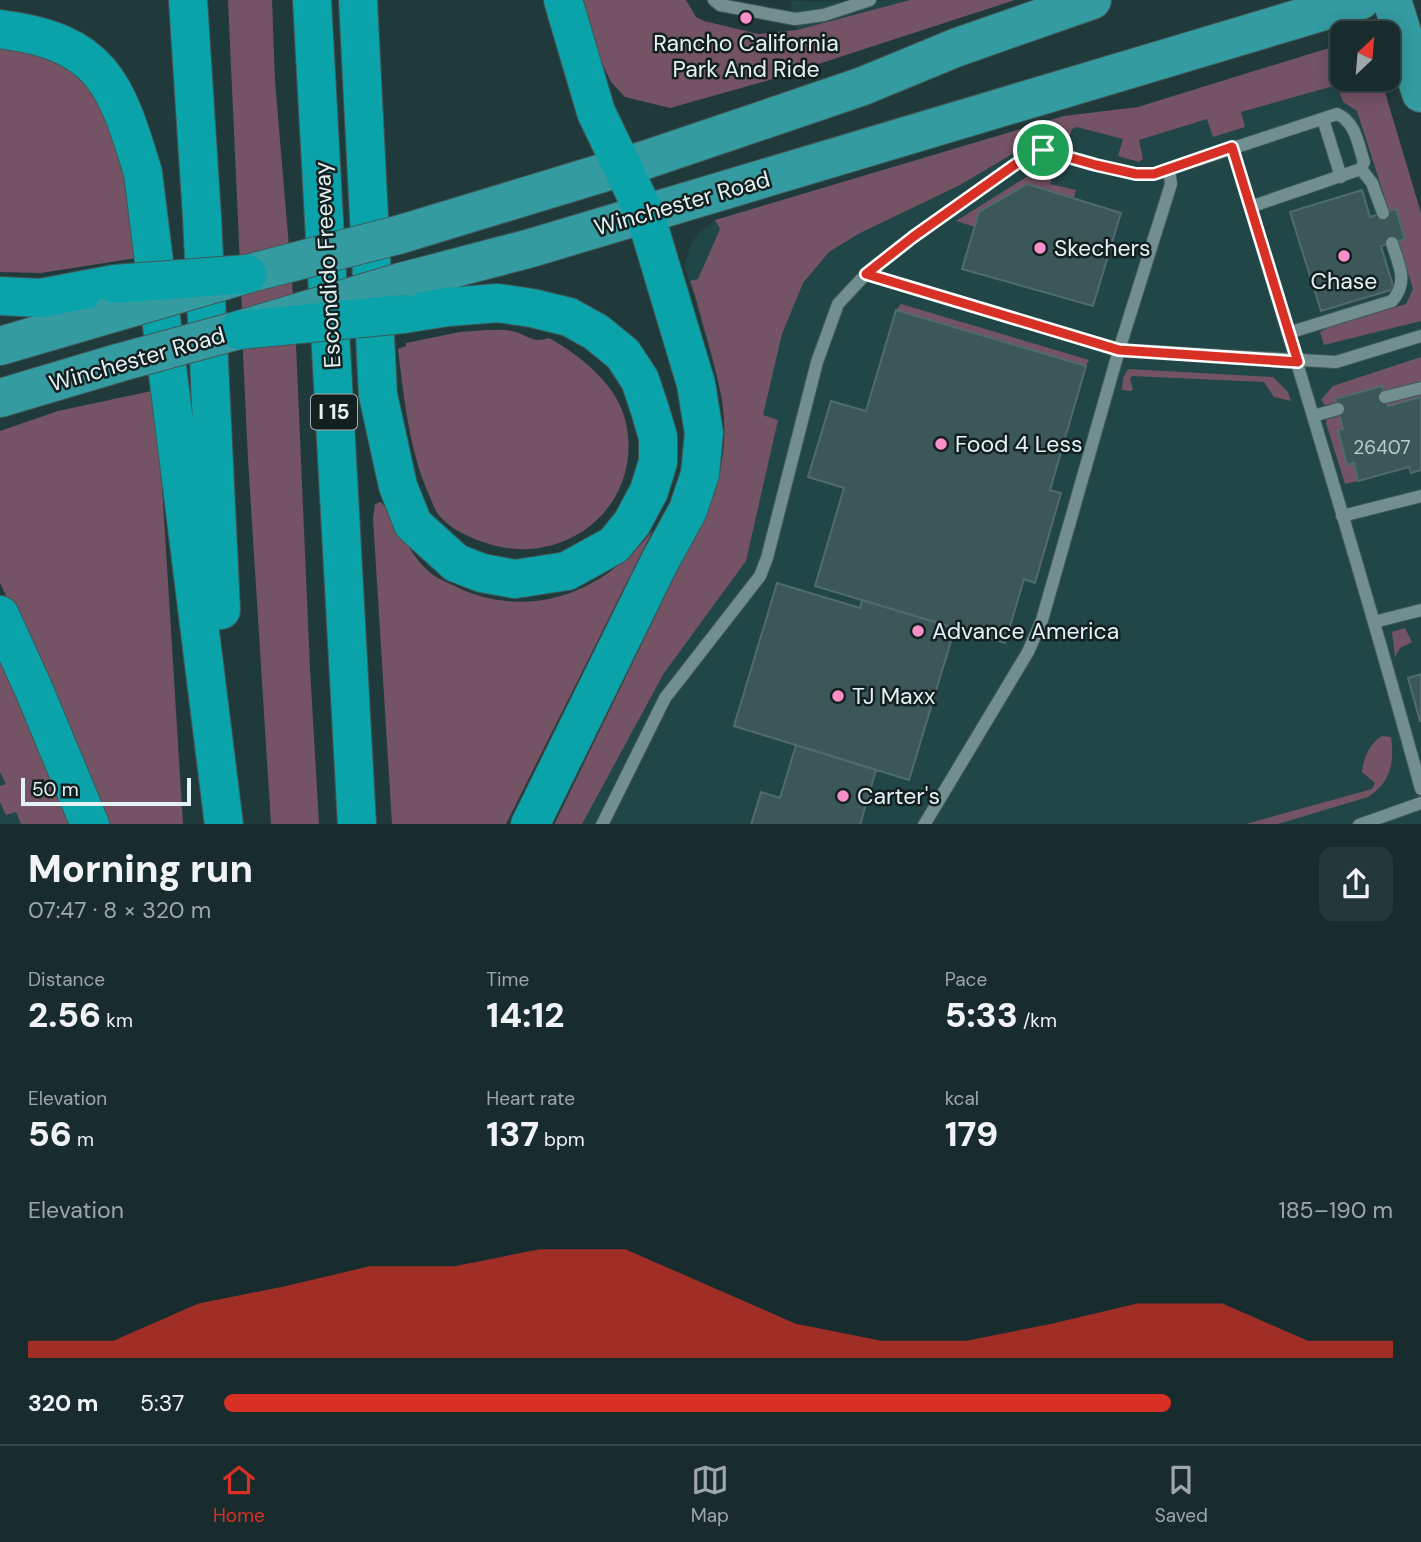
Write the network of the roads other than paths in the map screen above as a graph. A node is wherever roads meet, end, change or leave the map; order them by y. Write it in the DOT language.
graph roads {
  1 [pos="188,0"];
  2 [pos="312,0"];
  3 [pos="358,0"];
  4 [pos="563,0"];
  5 [pos="714,0"];
  6 [pos="820,0"];
  7 [pos="870,0"];
  8 [pos="1361,0"];
  9 [pos="1392,0"];
  10 [pos="1071,3"];
  11 [pos="824,15"];
  12 [pos="0,29"];
  13 [pos="1421,93"];
  14 [pos="1323,119"];
  15 [pos="1232,147"];
  16 [pos="622,165"];
  17 [pos="1169,169"];
  18 [pos="1361,169"];
  19 [pos="1341,177"];
  20 [pos="1250,207"];
  21 [pos="1382,213"];
  22 [pos="645,214"];
  23 [pos="1392,243"];
  24 [pos="247,274"];
  25 [pos="866,274"];
  26 [pos="0,296"];
  27 [pos="402,298"];
  28 [pos="114,299"];
  29 [pos="239,330"];
  30 [pos="1288,332"];
  31 [pos="1421,336"];
  32 [pos="0,346"];
  33 [pos="1119,350"];
  34 [pos="1298,362"];
  35 [pos="1421,388"];
  36 [pos="1385,397"];
  37 [pos="0,398"];
  38 [pos="1338,409"];
  39 [pos="1313,416"];
  40 [pos="1421,496"];
  41 [pos="1342,516"];
  42 [pos="1421,610"];
  43 [pos="0,615"];
  44 [pos="1374,622"];
  45 [pos="1421,789"];
  46 [pos="1421,803"];
  47 [pos="90,824"];
  48 [pos="224,824"];
  49 [pos="231,824"];
  50 [pos="357,824"];
  51 [pos="530,824"];
  52 [pos="602,824"];
  53 [pos="924,824"];
  54 [pos="1359,824"];
  1 -- 49 [label="highway"];
  2 -- 50 [label="highway, Escondido Freeway / I 15"];
  3 -- 27 [label="highway"];
  4 -- 16 [label="highway"];
  5 -- 11 [label="lane"];
  6 -- 11 [label="lane"];
  7 -- 11 [label="lane"];
  8 -- 22 [label="main road, Winchester Road"];
  9 -- 13 [label="main road"];
  10 -- 16 [label="main road"];
  12 -- 48 [label="highway"];
  14 -- 15 [label="lane"];
  14 -- 18 [label="lane"];
  14 -- 19 [label="lane"];
  15 -- 17 [label="lane"];
  15 -- 20 [label="lane"];
  16 -- 22 [label="highway"];
  16 -- 24 [label="main road, bridge"];
  17 -- 25 [label="lane"];
  17 -- 33 [label="lane"];
  18 -- 19 [label="lane"];
  18 -- 21 [label="lane"];
  19 -- 20 [label="lane"];
  20 -- 30 [label="lane"];
  22 -- 27 [label="main road, Winchester Road"];
  22 -- 51 [label="highway"];
  23 -- 30 [label="lane"];
  24 -- 28 [label="highway, bridge"];
  25 -- 33 [label="lane"];
  25 -- 52 [label="lane"];
  26 -- 28 [label="highway"];
  27 -- 29 [label="highway, bridge"];
  28 -- 32 [label="main road"];
  29 -- 37 [label="main road, Winchester Road, bridge"];
  30 -- 34 [label="lane"];
  31 -- 34 [label="lane"];
  33 -- 34 [label="lane"];
  33 -- 53 [label="lane"];
  34 -- 39 [label="lane"];
  35 -- 36 [label="lane"];
  38 -- 39 [label="lane"];
  39 -- 41 [label="lane"];
  40 -- 41 [label="lane"];
  41 -- 44 [label="lane"];
  42 -- 44 [label="lane"];
  43 -- 47 [label="highway"];
  44 -- 45 [label="lane"];
  46 -- 54 [label="lane"];
}
